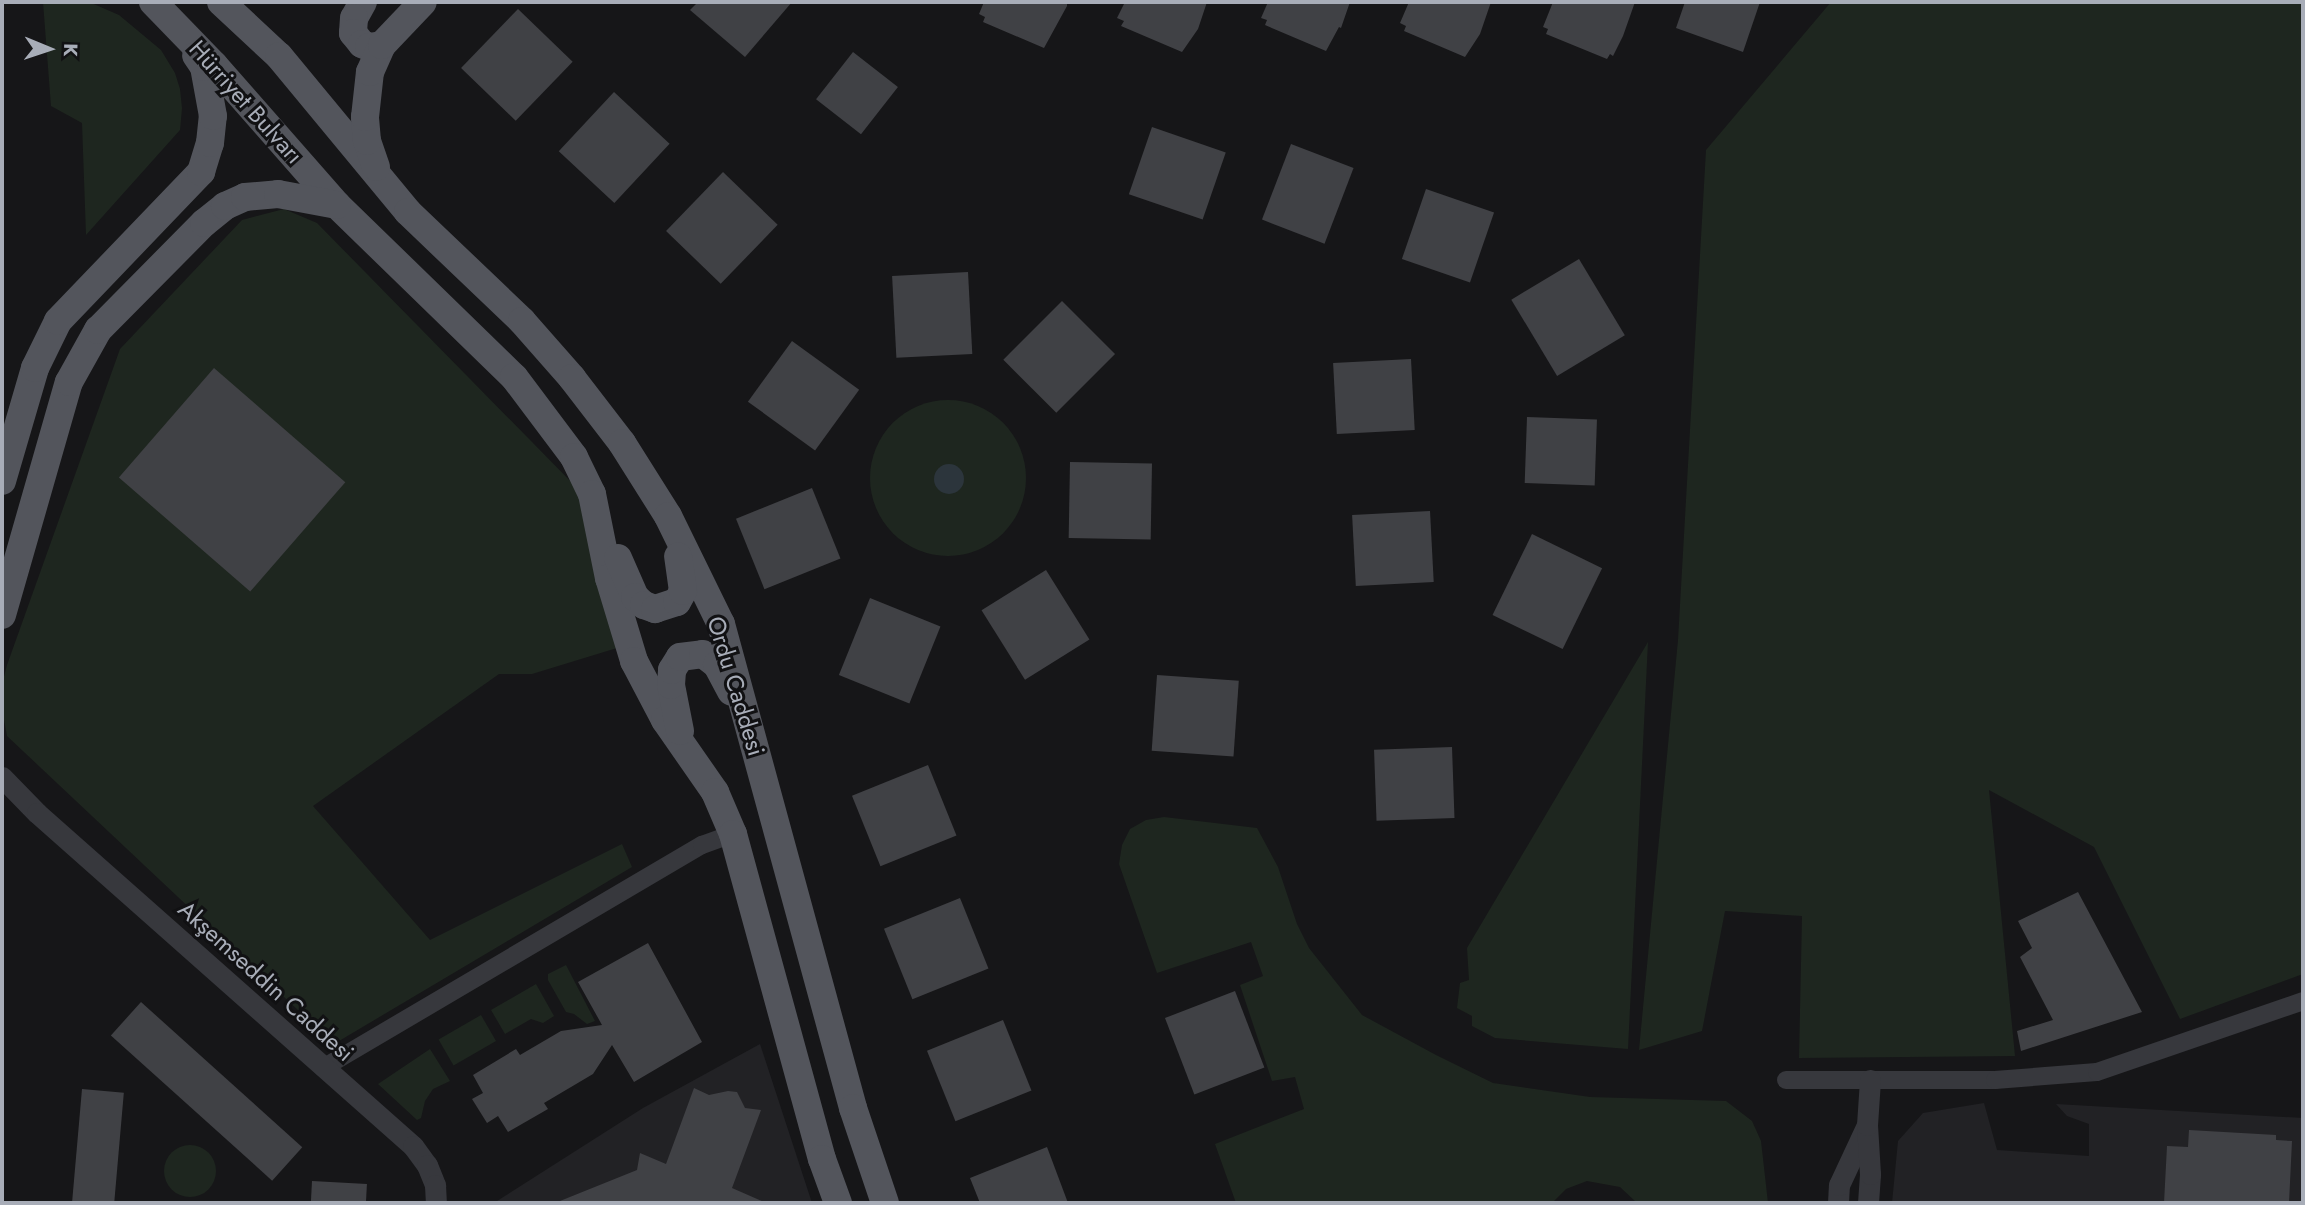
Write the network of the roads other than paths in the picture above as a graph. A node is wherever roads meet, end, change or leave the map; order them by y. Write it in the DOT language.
graph roads {
  1 [pos="221,2"];
  2 [pos="363,2"];
  3 [pos="423,2"];
  4 [pos="158,6"];
  5 [pos="382,45"];
  6 [pos="383,185"];
  7 [pos="337,205"];
  8 [pos="2,481"];
  9 [pos="592,494"];
  10 [pos="668,516"];
  11 [pos="2,615"];
  12 [pos="681,739"];
  13 [pos="755,745"];
  14 [pos="2,777"];
  15 [pos="2,798"];
  16 [pos="37,813"];
  17 [pos="733,834"];
  18 [pos="2303,1001"];
  19 [pos="323,1068"];
  20 [pos="1786,1080"];
  21 [pos="1870,1080"];
  22 [pos="1867,1125"];
  23 [pos="436,1203"];
  24 [pos="838,1203"];
  25 [pos="886,1203"];
  26 [pos="1838,1203"];
  27 [pos="1868,1203"];
  1 -- 6 [label="main road, Hürriyet Bulvarı"];
  2 -- 5 [label="main road"];
  3 -- 5 [label="main road"];
  4 -- 7 [label="main road, Hürriyet Bulvarı"];
  4 -- 8 [label="main road"];
  5 -- 6 [label="main road"];
  6 -- 10 [label="main road, Ordu Caddesi"];
  7 -- 9 [label="main road"];
  7 -- 11 [label="main road"];
  9 -- 10 [label="main road"];
  9 -- 12 [label="main road"];
  10 -- 13 [label="main road, Ordu Caddesi"];
  12 -- 13 [label="main road"];
  12 -- 17 [label="main road"];
  13 -- 25 [label="main road, Ordu Caddesi"];
  14 -- 16 [label="street, Akşemseddin Caddesi"];
  15 -- 16 [label="street, Akşemseddin Caddesi"];
  16 -- 19 [label="street, Akşemseddin Caddesi"];
  17 -- 19 [label="street"];
  17 -- 24 [label="main road"];
  18 -- 21 [label="street"];
  19 -- 23 [label="street, Akşemseddin Caddesi"];
  20 -- 21 [label="street"];
  21 -- 22 [label="street"];
  22 -- 26 [label="street"];
  22 -- 27 [label="street"];
}
